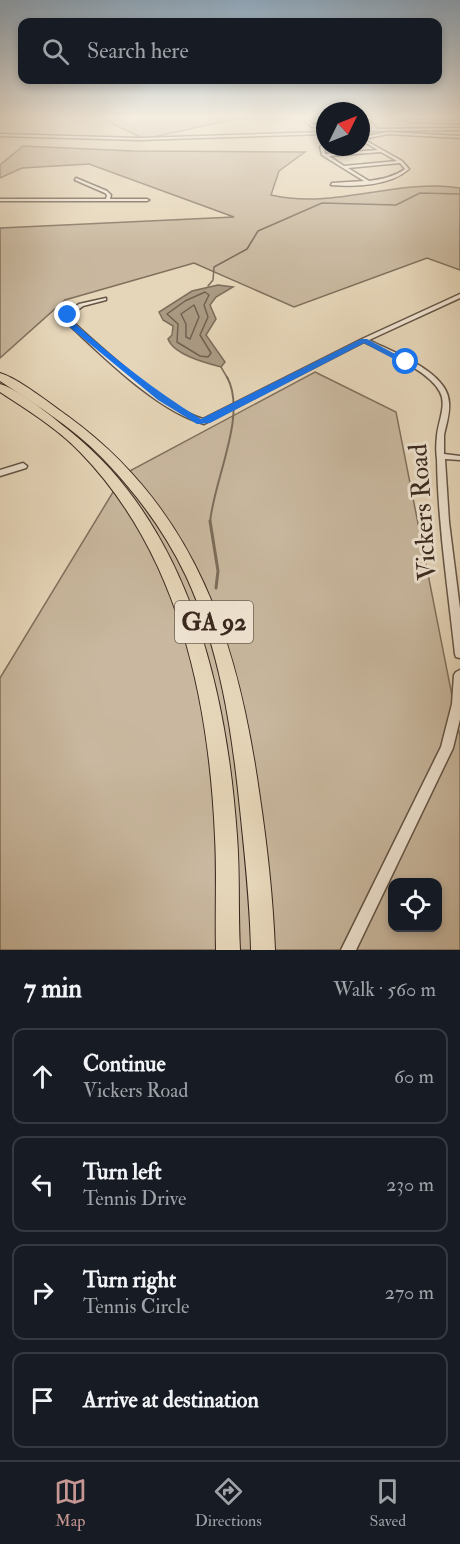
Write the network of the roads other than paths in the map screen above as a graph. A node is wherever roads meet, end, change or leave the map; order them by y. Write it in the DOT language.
graph roads {
  1 [pos="332,160"];
  2 [pos="398,160"];
  3 [pos="401,162"];
  4 [pos="341,167"];
  5 [pos="76,178"];
  6 [pos="368,182"];
  7 [pos="332,184"];
  8 [pos="22,193"];
  9 [pos="108,199"];
  10 [pos="0,200"];
  11 [pos="17,200"];
  12 [pos="147,201"];
  13 [pos="460,296"];
  14 [pos="104,299"];
  15 [pos="364,340"];
  16 [pos="0,376"];
  17 [pos="0,387"];
  18 [pos="441,456"];
  19 [pos="460,458"];
  20 [pos="23,466"];
  21 [pos="0,473"];
  22 [pos="458,614"];
  23 [pos="460,654"];
  24 [pos="460,675"];
  25 [pos="228,950"];
  26 [pos="263,950"];
  27 [pos="348,950"];
  1 -- 4 [label="street"];
  2 -- 3 [label="street"];
  3 -- 4 [label="street"];
  3 -- 6 [label="street"];
  4 -- 6 [label="street"];
  5 -- 9 [label="street"];
  6 -- 7 [label="street"];
  8 -- 11 [label="street"];
  9 -- 11 [label="street"];
  9 -- 12 [label="street"];
  10 -- 11 [label="street"];
  13 -- 15 [label="street"];
  14 -- 15 [label="street"];
  15 -- 18 [label="street, Vickers Road"];
  16 -- 26 [label="main road, GA 92"];
  17 -- 25 [label="main road, GA 92"];
  18 -- 19 [label="street"];
  18 -- 22 [label="street, Vickers Road"];
  20 -- 21 [label="street"];
  22 -- 23 [label="street, Vickers Road"];
  24 -- 27 [label="street"];
}
